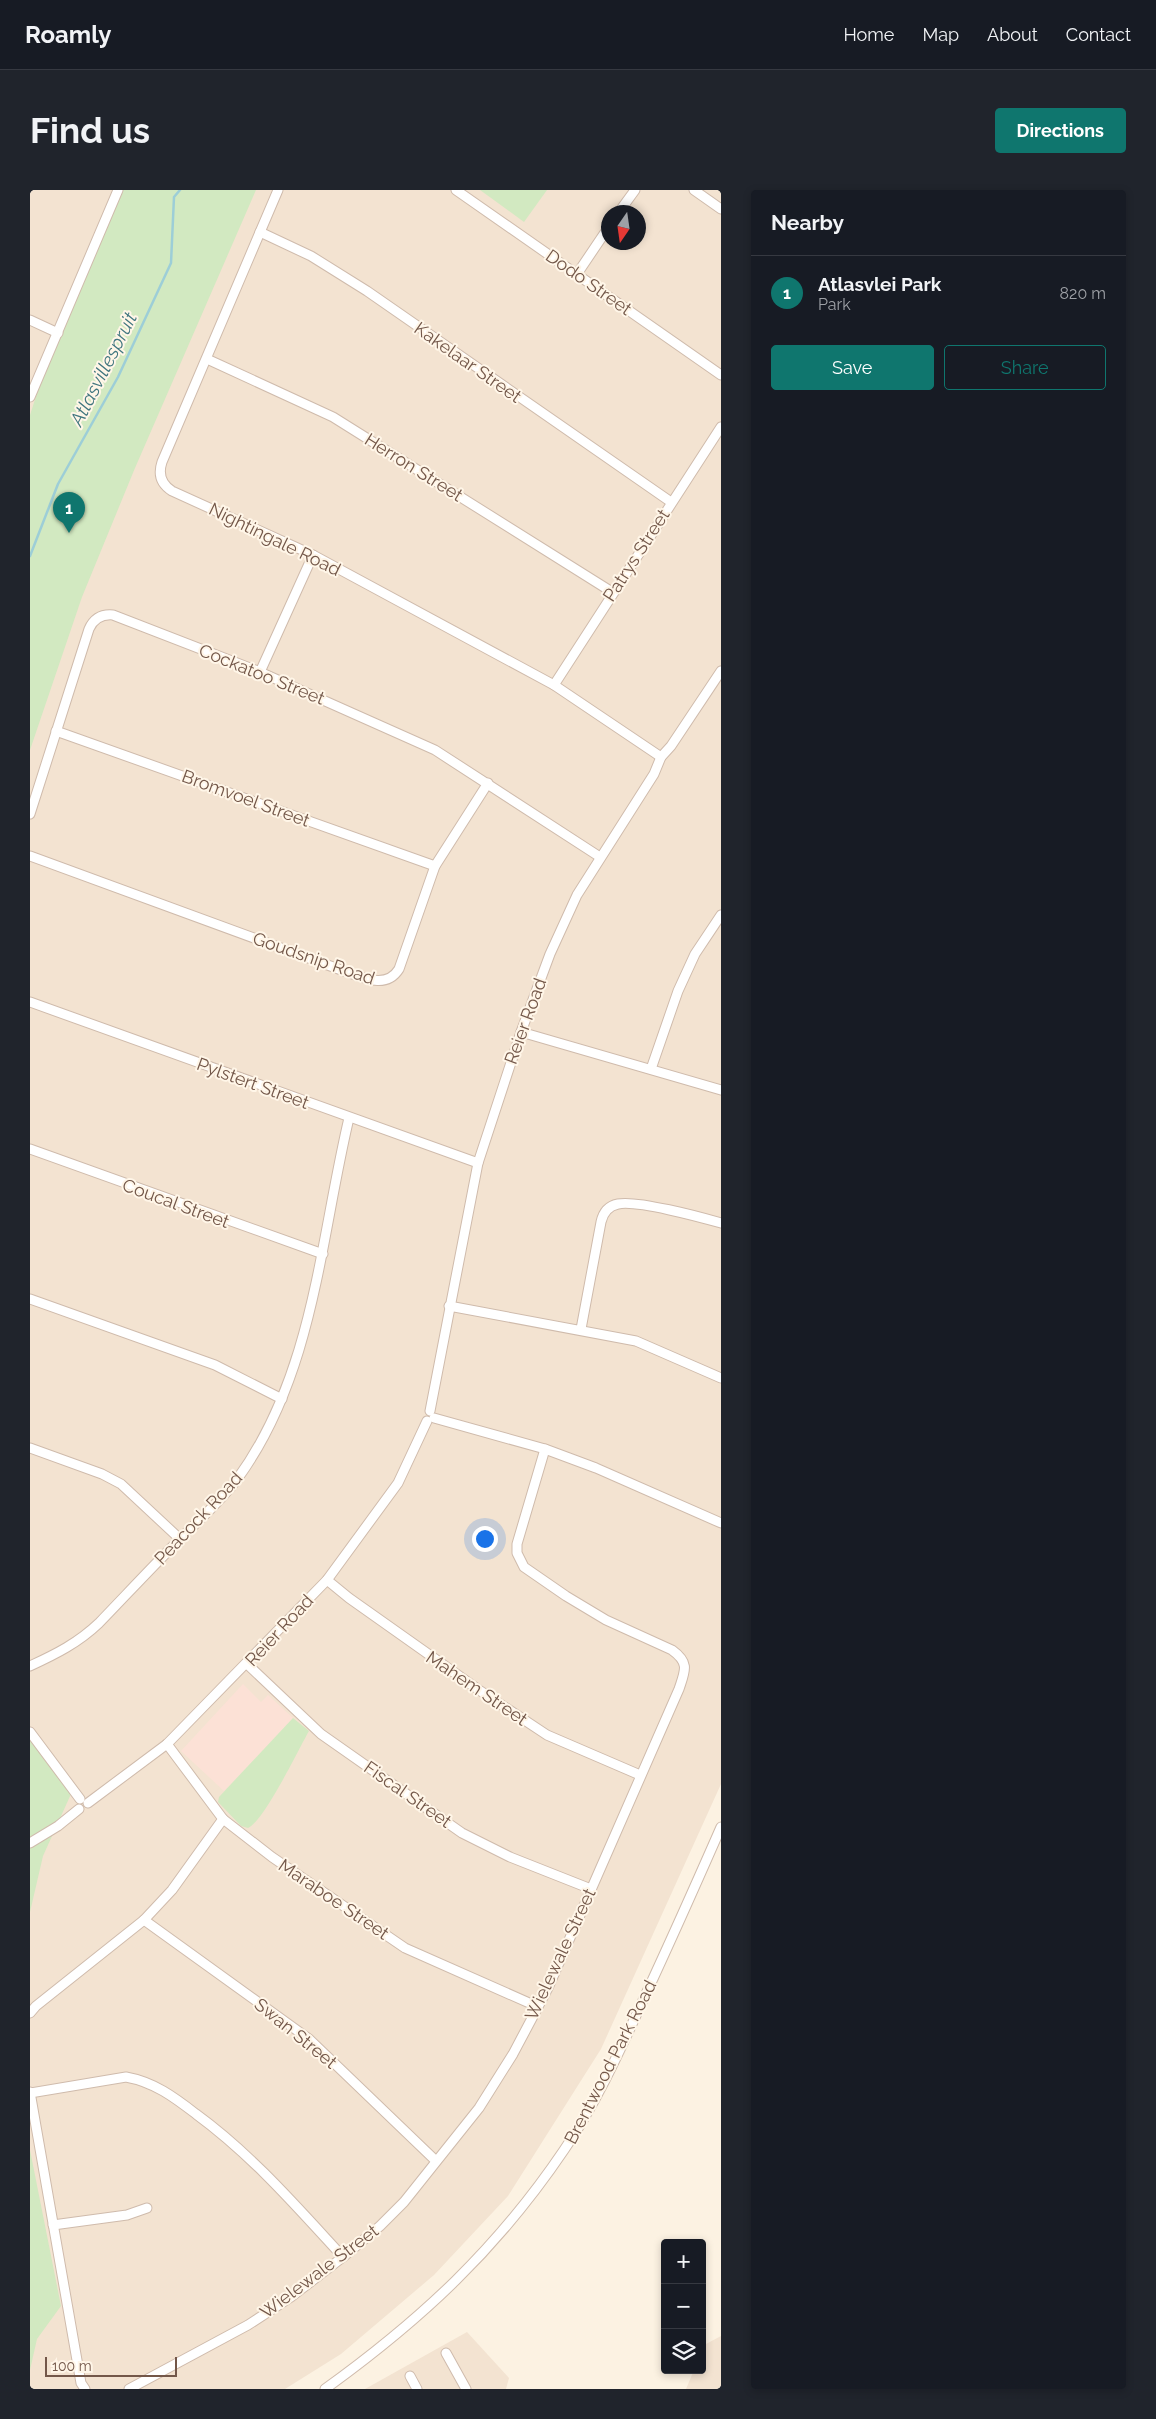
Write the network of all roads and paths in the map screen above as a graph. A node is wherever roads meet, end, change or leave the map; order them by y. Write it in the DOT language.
graph roads {
  1 [pos="118,190"];
  2 [pos="278,190"];
  3 [pos="456,190"];
  4 [pos="635,190"];
  5 [pos="694,190"];
  6 [pos="624,205"];
  7 [pos="721,209"];
  8 [pos="260,232"];
  9 [pos="601,238"];
  10 [pos="577,274"];
  11 [pos="30,320"];
  12 [pos="58,333"];
  13 [pos="206,359"];
  14 [pos="721,375"];
  15 [pos="30,397"];
  16 [pos="721,427"];
  17 [pos="671,502"];
  18 [pos="313,555"];
  19 [pos="612,592"];
  20 [pos="721,671"];
  21 [pos="260,672"];
  22 [pos="554,685"];
  23 [pos="56,730"];
  24 [pos="661,757"];
  25 [pos="488,783"];
  26 [pos="30,814"];
  27 [pos="30,856"];
  28 [pos="600,857"];
  29 [pos="435,866"];
  30 [pos="720,917"];
  31 [pos="30,1002"];
  32 [pos="521,1032"];
  33 [pos="651,1069"];
  34 [pos="721,1090"];
  35 [pos="349,1118"];
  36 [pos="30,1149"];
  37 [pos="478,1163"];
  38 [pos="721,1223"];
  39 [pos="323,1254"];
  40 [pos="30,1299"];
  41 [pos="449,1306"];
  42 [pos="582,1330"];
  43 [pos="721,1378"];
  44 [pos="282,1399"];
  45 [pos="430,1417"];
  46 [pos="30,1448"];
  47 [pos="545,1449"];
  48 [pos="721,1523"];
  49 [pos="180,1539"];
  50 [pos="327,1580"];
  51 [pos="247,1664"];
  52 [pos="30,1666"];
  53 [pos="30,1732"];
  54 [pos="167,1744"];
  55 [pos="640,1775"];
  56 [pos="84,1801"];
  57 [pos="223,1819"];
  58 [pos="721,1827"];
  59 [pos="30,1843"];
  60 [pos="591,1889"];
  61 [pos="144,1920"];
  62 [pos="536,2006"];
  63 [pos="30,2014"];
  64 [pos="30,2093"];
  65 [pos="436,2161"];
  66 [pos="147,2208"];
  67 [pos="53,2225"];
  68 [pos="342,2257"];
  69 [pos="446,2353"];
  70 [pos="410,2376"];
  71 [pos="86,2389"];
  72 [pos="129,2389"];
  73 [pos="326,2389"];
  74 [pos="417,2389"];
  75 [pos="466,2389"];
  1 -- 12 [label="street"];
  2 -- 8 [label="street, Nightingale Road"];
  3 -- 10 [label="street, Dodo Street"];
  4 -- 6 [label="street"];
  5 -- 7 [label="street"];
  8 -- 13 [label="street, Nightingale Road"];
  8 -- 17 [label="street, Kakelaar Street"];
  9 -- 10 [label="street"];
  10 -- 14 [label="street, Dodo Street"];
  11 -- 12 [label="street"];
  12 -- 15 [label="street"];
  13 -- 18 [label="street, Nightingale Road"];
  13 -- 19 [label="street, Herron Street"];
  16 -- 17 [label="street, Patrys Street"];
  17 -- 19 [label="street, Patrys Street"];
  18 -- 21 [label="street"];
  18 -- 22 [label="street, Nightingale Road"];
  19 -- 22 [label="street, Patrys Street"];
  20 -- 24 [label="street, Reier Road"];
  21 -- 23 [label="street, Cockatoo Street"];
  21 -- 25 [label="street, Cockatoo Street"];
  22 -- 24 [label="street, Nightingale Road"];
  23 -- 26 [label="street, Cockatoo Street"];
  23 -- 29 [label="street, Bromvoel Street"];
  24 -- 28 [label="street, Reier Road"];
  25 -- 28 [label="street, Cockatoo Street"];
  25 -- 29 [label="street, Goudsnip Road"];
  27 -- 29 [label="street, Goudsnip Road"];
  28 -- 32 [label="street, Reier Road"];
  30 -- 33 [label="street"];
  31 -- 35 [label="street, Pylstert Street"];
  32 -- 33 [label="street"];
  32 -- 37 [label="street, Reier Road"];
  33 -- 34 [label="street"];
  35 -- 37 [label="street, Pylstert Street"];
  35 -- 39 [label="street, Peacock Road"];
  36 -- 39 [label="street, Coucal Street"];
  37 -- 41 [label="street, Reier Road"];
  38 -- 42 [label="street"];
  39 -- 44 [label="street, Peacock Road"];
  40 -- 44 [label="street"];
  41 -- 42 [label="street"];
  41 -- 45 [label="street, Reier Road"];
  42 -- 43 [label="street"];
  44 -- 49 [label="street, Peacock Road"];
  45 -- 47 [label="street"];
  45 -- 50 [label="street, Reier Road"];
  46 -- 49 [label="street"];
  47 -- 48 [label="street"];
  47 -- 55 [label="street, Wielewale Street"];
  49 -- 52 [label="street, Peacock Road"];
  50 -- 51 [label="street, Reier Road"];
  50 -- 55 [label="street, Mahem Street"];
  51 -- 54 [label="street, Reier Road"];
  51 -- 60 [label="street, Fiscal Street"];
  53 -- 56 [label="street"];
  54 -- 56 [label="street, Reier Road"];
  54 -- 57 [label="street, Maraboe Street"];
  55 -- 60 [label="street, Wielewale Street"];
  56 -- 59 [label="street"];
  57 -- 61 [label="street"];
  57 -- 62 [label="street, Maraboe Street"];
  58 -- 73 [label="street, Brentwood Park Road"];
  60 -- 62 [label="street, Wielewale Street"];
  61 -- 63 [label="street"];
  61 -- 65 [label="street, Swan Street"];
  62 -- 65 [label="street, Wielewale Street"];
  64 -- 67 [label="street"];
  64 -- 68 [label="street"];
  65 -- 68 [label="street, Wielewale Street"];
  66 -- 67 [label="street"];
  67 -- 71 [label="street"];
  68 -- 72 [label="street, Wielewale Street"];
  69 -- 75 [label="street"];
  70 -- 74 [label="street"];
}
